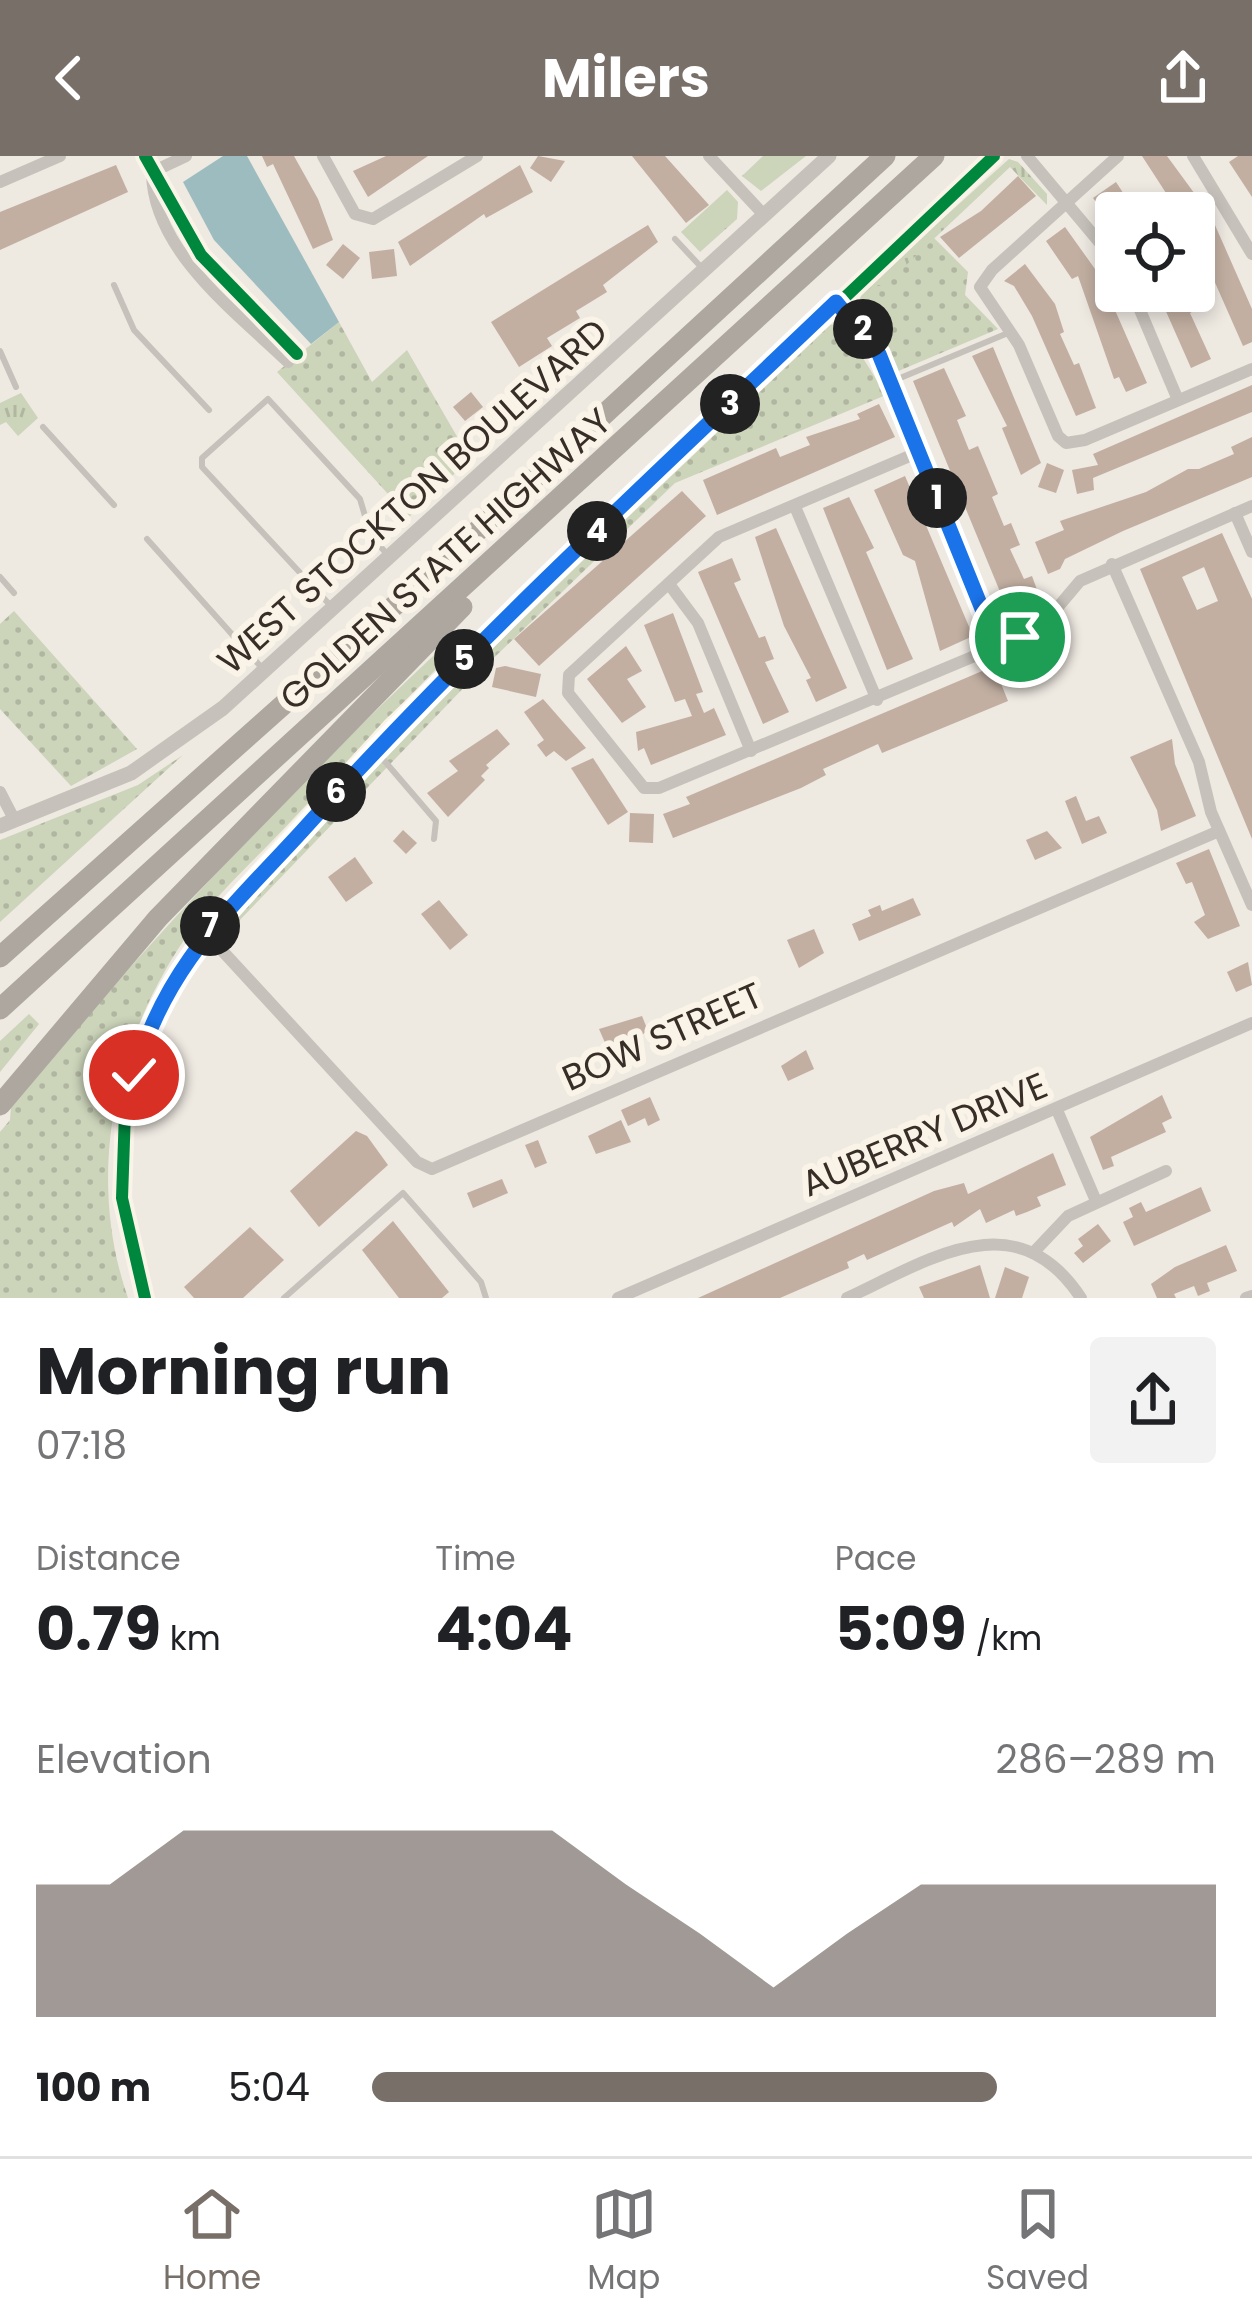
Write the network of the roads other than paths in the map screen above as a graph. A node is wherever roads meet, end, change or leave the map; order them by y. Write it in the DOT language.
graph roads {
  1 [pos="60,156"];
  2 [pos="145,156"];
  3 [pos="186,156"];
  4 [pos="323,156"];
  5 [pos="477,156"];
  6 [pos="709,156"];
  7 [pos="829,156"];
  8 [pos="885,156"];
  9 [pos="934,156"];
  10 [pos="994,156"];
  11 [pos="1027,156"];
  12 [pos="1118,156"];
  13 [pos="1193,156"];
  14 [pos="152,172"];
  15 [pos="0,182"];
  16 [pos="1069,201"];
  17 [pos="764,215"];
  18 [pos="1095,235"];
  19 [pos="675,239"];
  20 [pos="1252,254"];
  21 [pos="704,271"];
  22 [pos="114,285"];
  23 [pos="836,302"];
  24 [pos="1141,312"];
  25 [pos="1012,332"];
  26 [pos="0,351"];
  27 [pos="292,358"];
  28 [pos="1252,369"];
  29 [pos="890,382"];
  30 [pos="16,387"];
  31 [pos="1178,400"];
  32 [pos="209,410"];
  33 [pos="43,427"];
  34 [pos="919,452"];
  35 [pos="609,456"];
  36 [pos="114,505"];
  37 [pos="1252,506"];
  38 [pos="796,509"];
  39 [pos="1235,513"];
  40 [pos="147,539"];
  41 [pos="1252,552"];
  42 [pos="390,556"];
  43 [pos="1112,564"];
  44 [pos="0,578"];
  45 [pos="669,584"];
  46 [pos="14,593"];
  47 [pos="333,608"];
  48 [pos="997,646"];
  49 [pos="265,670"];
  50 [pos="877,700"];
  51 [pos="374,749"];
  52 [pos="751,751"];
  53 [pos="0,792"];
  54 [pos="7,824"];
  55 [pos="1219,831"];
  56 [pos="434,839"];
  57 [pos="1252,905"];
  58 [pos="205,932"];
  59 [pos="0,957"];
  60 [pos="0,1009"];
  61 [pos="1252,1022"];
  62 [pos="0,1105"];
  63 [pos="1057,1110"];
  64 [pos="1166,1171"];
  65 [pos="1096,1201"];
  66 [pos="1033,1253"];
  67 [pos="146,1298"];
  68 [pos="284,1298"];
  69 [pos="487,1298"];
  70 [pos="618,1298"];
  71 [pos="847,1298"];
  72 [pos="1081,1298"];
  1 -- 15 [label="street"];
  2 -- 14 [label="street"];
  3 -- 14 [label="street"];
  4 -- 5 [label="street"];
  6 -- 17 [label="street"];
  7 -- 17 [label="street, WEST STOCKTON BOULEVARD"];
  8 -- 59 [label="highway, GOLDEN STATE HIGHWAY"];
  9 -- 35 [label="highway, GOLDEN STATE HIGHWAY"];
  10 -- 23 [label="street"];
  11 -- 16 [label="street"];
  12 -- 16 [label="street"];
  13 -- 20 [label="street"];
  14 -- 27 [label="street"];
  16 -- 18 [label="street"];
  16 -- 25 [label="street"];
  17 -- 21 [label="street, WEST STOCKTON BOULEVARD"];
  19 -- 21 [label="lane"];
  21 -- 42 [label="street, WEST STOCKTON BOULEVARD"];
  22 -- 32 [label="lane"];
  23 -- 29 [label="street"];
  23 -- 51 [label="street"];
  24 -- 31 [label="street"];
  25 -- 29 [label="lane"];
  25 -- 31 [label="street"];
  26 -- 30 [label="lane"];
  28 -- 31 [label="street"];
  29 -- 34 [label="street"];
  33 -- 36 [label="lane"];
  34 -- 38 [label="street"];
  34 -- 48 [label="street"];
  35 -- 60 [label="highway, GOLDEN STATE HIGHWAY"];
  35 -- 62 [label="highway"];
  37 -- 39 [label="street"];
  38 -- 45 [label="street"];
  38 -- 50 [label="street"];
  39 -- 41 [label="street"];
  39 -- 43 [label="street"];
  40 -- 49 [label="lane"];
  42 -- 47 [label="street, WEST STOCKTON BOULEVARD"];
  42 -- 47 [label="lane"];
  43 -- 48 [label="street"];
  43 -- 55 [label="street"];
  44 -- 46 [label="lane"];
  45 -- 52 [label="street"];
  45 -- 52 [label="street"];
  47 -- 49 [label="street, WEST STOCKTON BOULEVARD"];
  48 -- 50 [label="street"];
  49 -- 54 [label="street, WEST STOCKTON BOULEVARD"];
  50 -- 52 [label="street"];
  51 -- 56 [label="lane"];
  51 -- 58 [label="street"];
  53 -- 54 [label="street"];
  55 -- 57 [label="street"];
  55 -- 58 [label="street, BOW STREET"];
  58 -- 67 [label="street"];
  61 -- 63 [label="street, AUBERRY DRIVE"];
  63 -- 65 [label="street"];
  63 -- 70 [label="street, AUBERRY DRIVE"];
  64 -- 65 [label="street"];
  65 -- 66 [label="street"];
  66 -- 71 [label="street"];
  66 -- 72 [label="street"];
  68 -- 69 [label="lane"];
}
